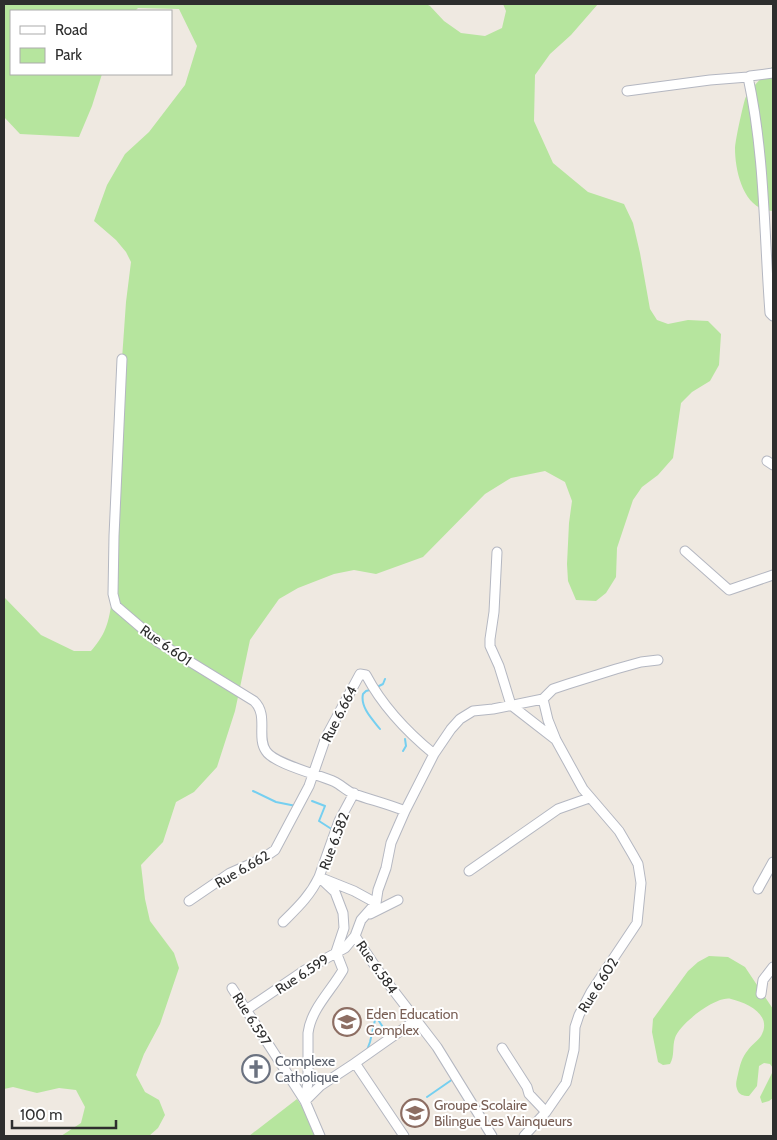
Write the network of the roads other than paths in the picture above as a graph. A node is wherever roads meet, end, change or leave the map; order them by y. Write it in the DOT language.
graph roads {
  1 [pos="773,73"];
  2 [pos="748,77"];
  3 [pos="627,91"];
  4 [pos="773,316"];
  5 [pos="122,359"];
  6 [pos="685,551"];
  7 [pos="498,552"];
  8 [pos="773,575"];
  9 [pos="658,660"];
  10 [pos="543,699"];
  11 [pos="511,705"];
  12 [pos="556,740"];
  13 [pos="434,754"];
  14 [pos="312,775"];
  15 [pos="354,794"];
  16 [pos="589,798"];
  17 [pos="405,811"];
  18 [pos="773,862"];
  19 [pos="469,870"];
  20 [pos="319,877"];
  21 [pos="758,888"];
  22 [pos="398,900"];
  23 [pos="189,901"];
  24 [pos="376,903"];
  25 [pos="361,920"];
  26 [pos="283,922"];
  27 [pos="355,936"];
  28 [pos="336,952"];
  29 [pos="773,967"];
  30 [pos="232,988"];
  31 [pos="761,994"];
  32 [pos="246,1010"];
  33 [pos="416,1020"];
  34 [pos="502,1048"];
  35 [pos="355,1063"];
  36 [pos="305,1101"];
  37 [pos="546,1112"];
  38 [pos="320,1136"];
  39 [pos="404,1136"];
  40 [pos="492,1136"];
  41 [pos="524,1136"];
  1 -- 2 [label="street"];
  2 -- 3 [label="street"];
  2 -- 4 [label="street"];
  5 -- 14 [label="street, Rue 6.601"];
  6 -- 8 [label="street"];
  7 -- 11 [label="street"];
  9 -- 10 [label="street"];
  10 -- 11 [label="street, Rue 6.584"];
  10 -- 12 [label="street"];
  11 -- 12 [label="street"];
  11 -- 13 [label="street, Rue 6.584"];
  12 -- 16 [label="street, Rue 6.602"];
  13 -- 14 [label="street, Rue 6.664"];
  13 -- 17 [label="street, Rue 6.584"];
  14 -- 15 [label="street, Rue 6.601"];
  14 -- 23 [label="street, Rue 6.662"];
  15 -- 17 [label="street, Rue 6.601"];
  15 -- 20 [label="street, Rue 6.582"];
  16 -- 19 [label="street"];
  16 -- 37 [label="street, Rue 6.602"];
  17 -- 24 [label="street, Rue 6.584"];
  18 -- 21 [label="street"];
  20 -- 24 [label="street"];
  20 -- 26 [label="street"];
  20 -- 28 [label="street, Rue 6.582"];
  22 -- 25 [label="street"];
  24 -- 25 [label="street, Rue 6.584"];
  25 -- 27 [label="street, Rue 6.584"];
  27 -- 28 [label="street, Rue 6.599"];
  27 -- 33 [label="street, Rue 6.584"];
  28 -- 32 [label="street, Rue 6.599"];
  28 -- 36 [label="street, Rue 6.582"];
  29 -- 31 [label="street"];
  30 -- 32 [label="street, Rue 6.597"];
  32 -- 36 [label="street, Rue 6.597"];
  33 -- 35 [label="street"];
  33 -- 40 [label="street, Rue 6.584"];
  34 -- 37 [label="street"];
  35 -- 36 [label="street"];
  35 -- 39 [label="street"];
  36 -- 38 [label="street, Rue 6.582"];
  37 -- 41 [label="street, Rue 6.602"];
}
